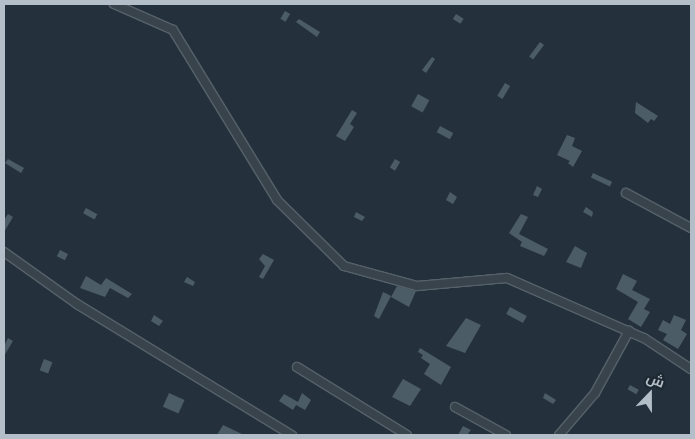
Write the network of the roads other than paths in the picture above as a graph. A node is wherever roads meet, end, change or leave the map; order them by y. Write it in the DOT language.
graph roads {
  1 [pos="114,4"];
  2 [pos="626,193"];
  3 [pos="691,228"];
  4 [pos="4,252"];
  5 [pos="629,331"];
  6 [pos="297,367"];
  7 [pos="691,369"];
  8 [pos="455,407"];
  9 [pos="292,435"];
  10 [pos="407,435"];
  11 [pos="506,435"];
  12 [pos="559,435"];
  1 -- 5 [label="street"];
  2 -- 3 [label="street"];
  4 -- 9 [label="street"];
  5 -- 7 [label="street"];
  5 -- 12 [label="street"];
  6 -- 10 [label="street"];
  8 -- 11 [label="street"];
}
